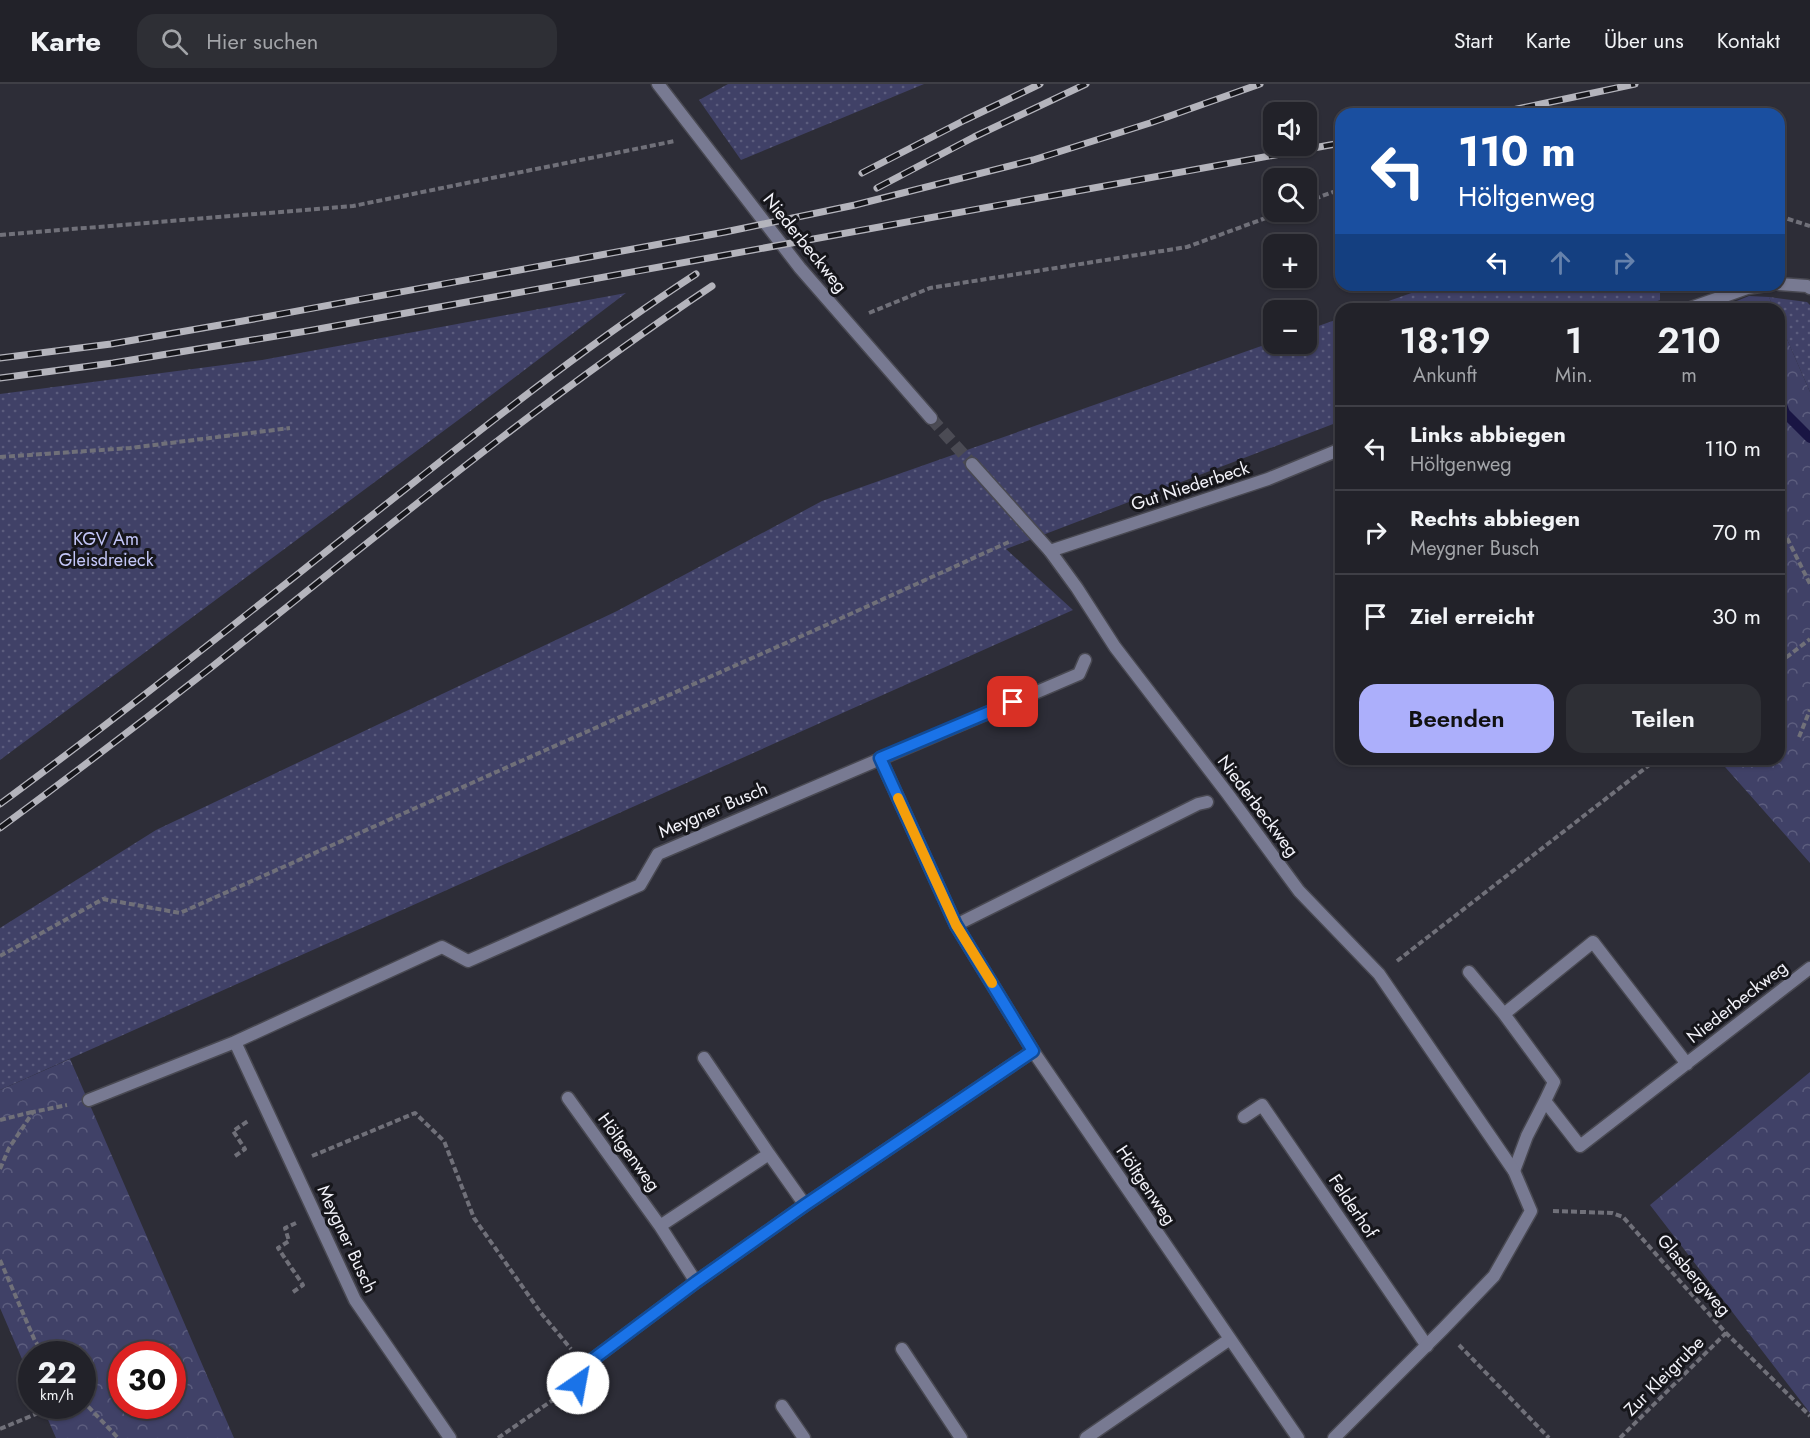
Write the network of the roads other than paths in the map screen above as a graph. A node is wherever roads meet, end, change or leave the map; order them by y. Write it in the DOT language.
graph roads {
  1 [pos="658,84"];
  2 [pos="1785,284"];
  3 [pos="1810,288"];
  4 [pos="1739,291"];
  5 [pos="1705,303"];
  6 [pos="931,418"];
  7 [pos="1335,451"];
  8 [pos="972,464"];
  9 [pos="1050,551"];
  10 [pos="1085,660"];
  11 [pos="880,758"];
  12 [pos="1207,802"];
  13 [pos="956,925"];
  14 [pos="1810,968"];
  15 [pos="1469,972"];
  16 [pos="1504,1014"];
  17 [pos="235,1042"];
  18 [pos="1033,1051"];
  19 [pos="704,1058"];
  20 [pos="1687,1064"];
  21 [pos="568,1098"];
  22 [pos="89,1100"];
  23 [pos="1545,1101"];
  24 [pos="1244,1117"];
  25 [pos="770,1154"];
  26 [pos="1514,1171"];
  27 [pos="805,1205"];
  28 [pos="660,1226"];
  29 [pos="696,1282"];
  30 [pos="1230,1339"];
  31 [pos="1427,1346"];
  32 [pos="902,1349"];
  33 [pos="578,1383"];
  34 [pos="782,1406"];
  35 [pos="450,1438"];
  36 [pos="804,1438"];
  37 [pos="961,1438"];
  38 [pos="1086,1438"];
  39 [pos="1298,1438"];
  40 [pos="1335,1438"];
  1 -- 6 [label="street, Niederbeckweg"];
  2 -- 3 [label="street"];
  4 -- 5 [label="street"];
  7 -- 9 [label="street, Gut Niederbeck"];
  8 -- 9 [label="street, Niederbeckweg"];
  9 -- 26 [label="street, Niederbeckweg"];
  10 -- 11 [label="street, Meygner Busch"];
  11 -- 13 [label="street, Höltgenweg"];
  11 -- 17 [label="street, Meygner Busch"];
  12 -- 13 [label="street"];
  13 -- 18 [label="street, Höltgenweg"];
  14 -- 20 [label="street, Niederbeckweg"];
  15 -- 16 [label="street"];
  16 -- 20 [label="street, Niederbeckweg"];
  16 -- 23 [label="street"];
  17 -- 22 [label="street, Meygner Busch"];
  17 -- 35 [label="street, Meygner Busch"];
  18 -- 27 [label="street"];
  18 -- 30 [label="street, Höltgenweg"];
  19 -- 25 [label="street"];
  20 -- 23 [label="street, Niederbeckweg"];
  21 -- 28 [label="street, Höltgenweg"];
  23 -- 26 [label="street"];
  24 -- 31 [label="street, Felderhof"];
  25 -- 27 [label="street"];
  25 -- 28 [label="street"];
  26 -- 31 [label="street, Niederbeckweg"];
  27 -- 29 [label="street"];
  28 -- 29 [label="street, Höltgenweg"];
  29 -- 33 [label="street"];
  30 -- 38 [label="street"];
  30 -- 39 [label="street, Höltgenweg"];
  31 -- 40 [label="street"];
  32 -- 37 [label="street"];
  34 -- 36 [label="street"];
}
